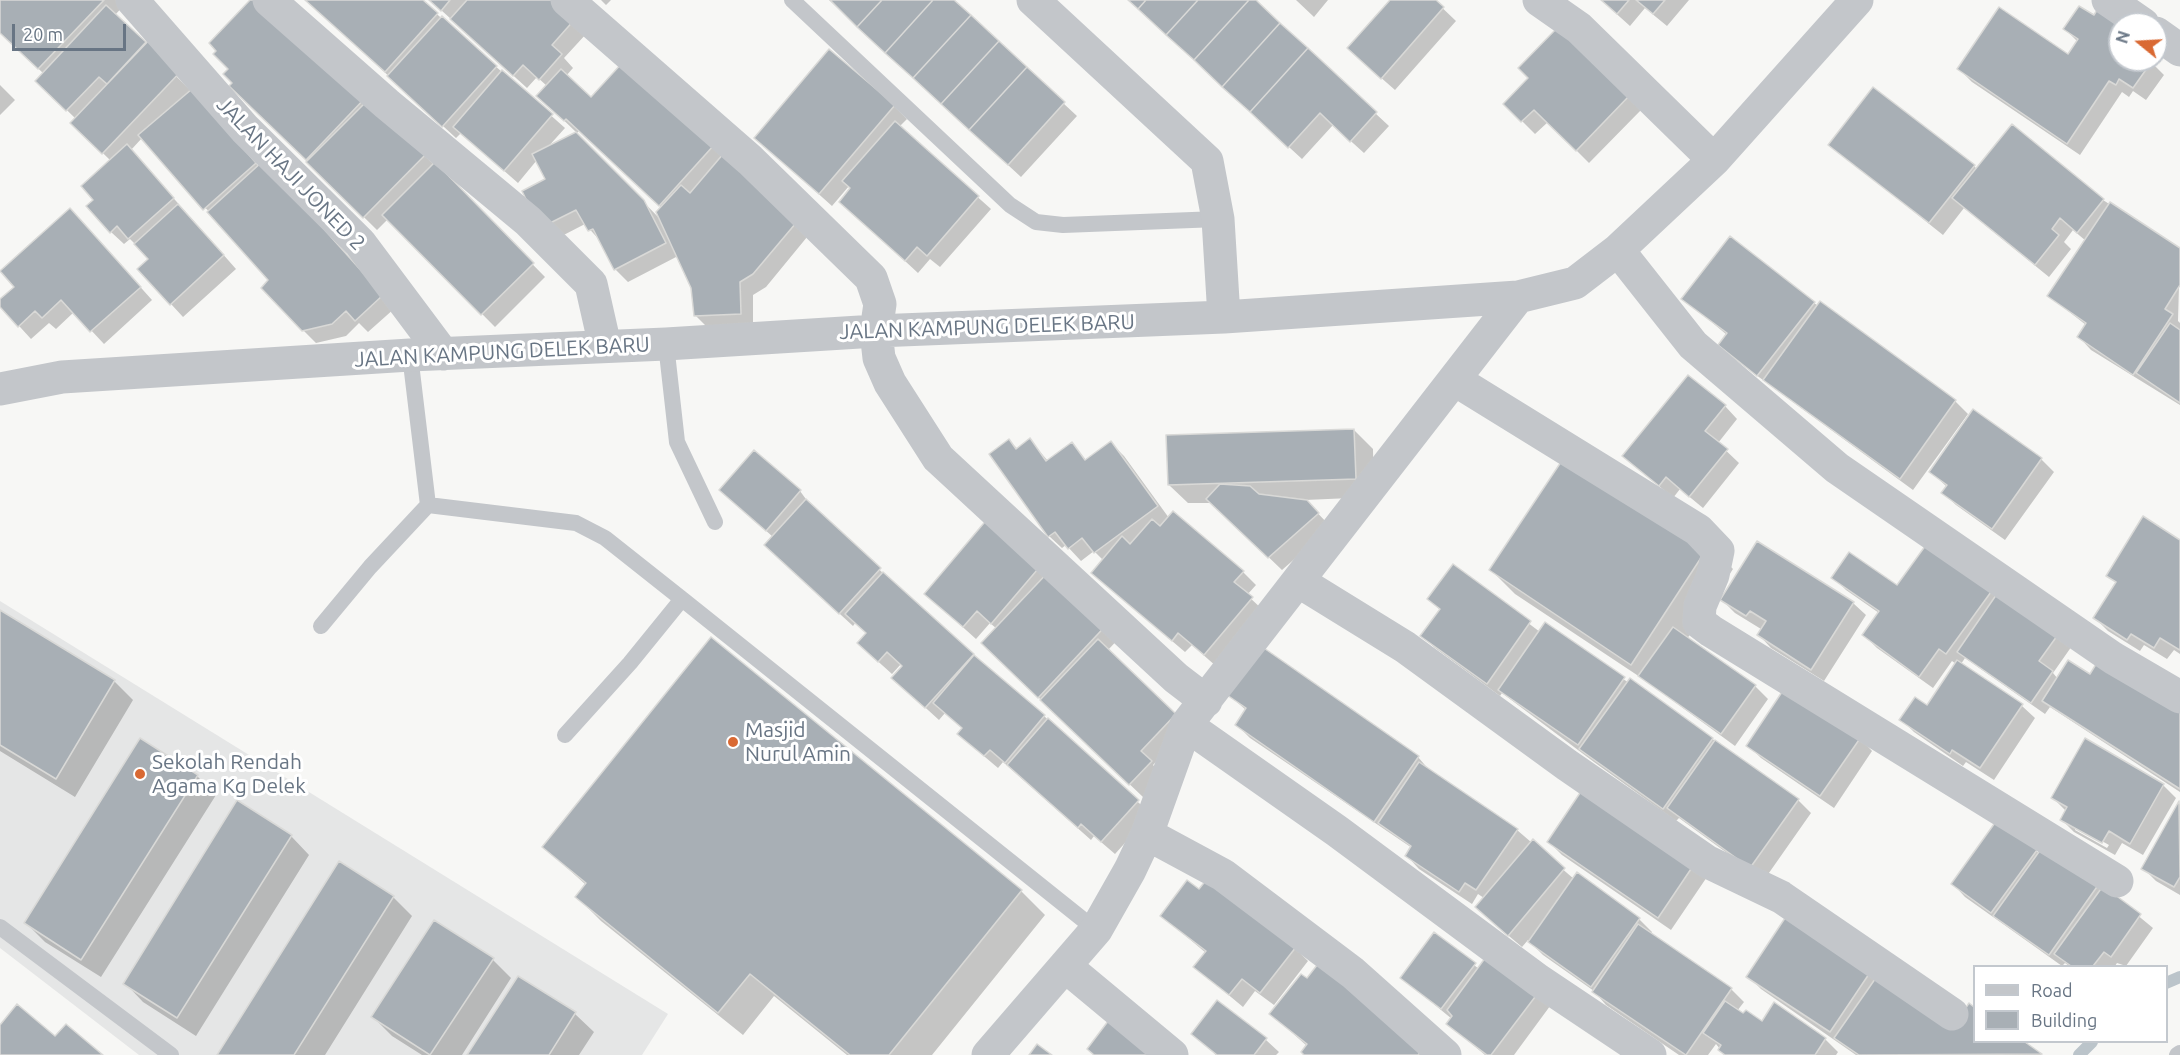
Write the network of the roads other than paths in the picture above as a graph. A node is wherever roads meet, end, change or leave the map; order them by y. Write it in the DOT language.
graph roads {
  1 [pos="132,0"];
  2 [pos="269,0"];
  3 [pos="567,0"];
  4 [pos="792,0"];
  5 [pos="1033,0"];
  6 [pos="1539,0"];
  7 [pos="1857,0"];
  8 [pos="2108,0"];
  9 [pos="2126,12"];
  10 [pos="1714,160"];
  11 [pos="1218,219"];
  12 [pos="1618,250"];
  13 [pos="1518,297"];
  14 [pos="1224,317"];
  15 [pos="876,331"];
  16 [pos="666,344"];
  17 [pos="605,346"];
  18 [pos="443,354"];
  19 [pos="410,355"];
  20 [pos="1455,380"];
  21 [pos="1,381"];
  22 [pos="428,505"];
  23 [pos="715,522"];
  24 [pos="1298,581"];
  25 [pos="682,599"];
  26 [pos="321,626"];
  27 [pos="2180,698"];
  28 [pos="1196,713"];
  29 [pos="565,735"];
  30 [pos="1147,834"];
  31 [pos="2117,881"];
  32 [pos="0,927"];
  33 [pos="1096,930"];
  34 [pos="1065,966"];
  35 [pos="1952,1014"];
  36 [pos="171,1055"];
  37 [pos="988,1055"];
  38 [pos="1172,1055"];
  39 [pos="1445,1055"];
  40 [pos="1650,1055"];
  1 -- 18 [label="street, JALAN HAJI JONED 2"];
  2 -- 17 [label="street"];
  3 -- 15 [label="street"];
  4 -- 11 [label="lane"];
  5 -- 11 [label="street"];
  6 -- 10 [label="street"];
  7 -- 10 [label="street, JALAN KAMPUNG DELEK BARU"];
  8 -- 9 [label="street"];
  10 -- 12 [label="street, JALAN KAMPUNG DELEK BARU"];
  11 -- 14 [label="street"];
  12 -- 13 [label="street, JALAN KAMPUNG DELEK BARU"];
  12 -- 27 [label="street"];
  13 -- 14 [label="street, JALAN KAMPUNG DELEK BARU"];
  13 -- 20 [label="street"];
  14 -- 15 [label="street, JALAN KAMPUNG DELEK BARU"];
  15 -- 16 [label="street, JALAN KAMPUNG DELEK BARU"];
  15 -- 28 [label="street"];
  16 -- 17 [label="street, JALAN KAMPUNG DELEK BARU"];
  16 -- 23 [label="lane"];
  17 -- 18 [label="street, JALAN KAMPUNG DELEK BARU"];
  18 -- 19 [label="street, JALAN KAMPUNG DELEK BARU"];
  19 -- 21 [label="street, JALAN KAMPUNG DELEK BARU"];
  19 -- 22 [label="lane"];
  20 -- 24 [label="street"];
  20 -- 31 [label="street"];
  22 -- 25 [label="lane"];
  22 -- 26 [label="lane"];
  24 -- 28 [label="street"];
  24 -- 35 [label="street"];
  25 -- 29 [label="lane"];
  25 -- 33 [label="lane"];
  28 -- 30 [label="street"];
  28 -- 40 [label="street"];
  30 -- 33 [label="street"];
  30 -- 39 [label="street"];
  32 -- 36 [label="lane"];
  33 -- 34 [label="street"];
  34 -- 37 [label="street"];
  34 -- 38 [label="street"];
}
